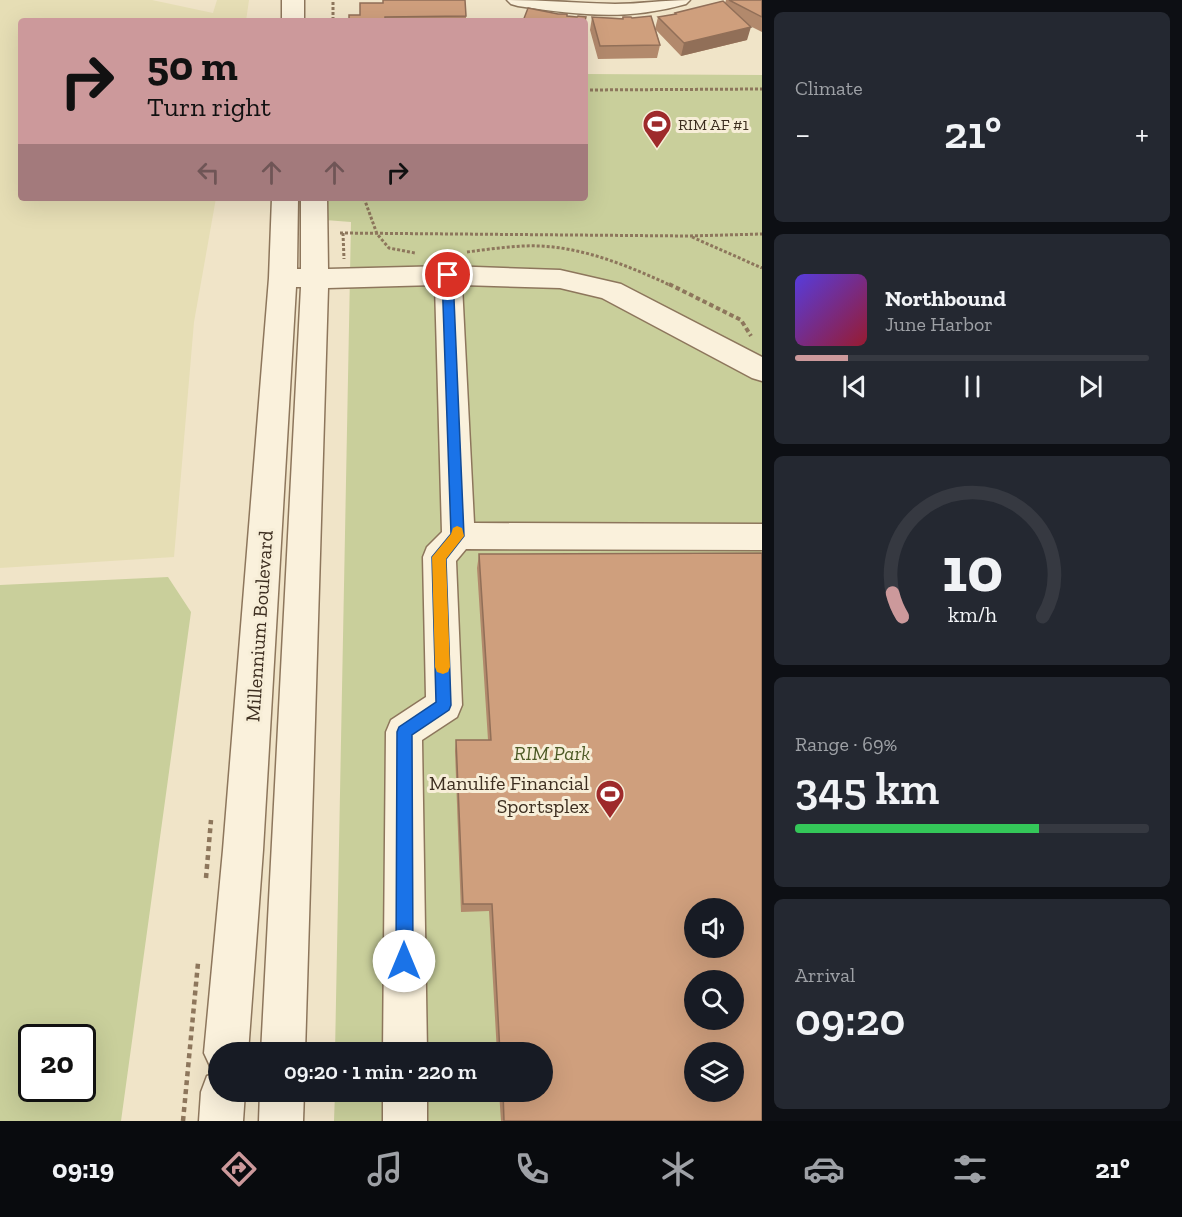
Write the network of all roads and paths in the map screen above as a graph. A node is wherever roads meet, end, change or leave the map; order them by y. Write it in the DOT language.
graph roads {
  1 [pos="293,0"];
  2 [pos="518,0"];
  3 [pos="679,0"];
  4 [pos="333,2"];
  5 [pos="293,18"];
  6 [pos="333,18"];
  7 [pos="762,89"];
  8 [pos="588,90"];
  9 [pos="286,201"];
  10 [pos="314,201"];
  11 [pos="365,201"];
  12 [pos="333,233"];
  13 [pos="343,233"];
  14 [pos="377,234"];
  15 [pos="762,234"];
  16 [pos="688,236"];
  17 [pos="389,248"];
  18 [pos="762,268"];
  19 [pos="314,273"];
  20 [pos="448,275"];
  21 [pos="762,370"];
  22 [pos="458,536"];
  23 [pos="762,537"];
  24 [pos="227,1042"];
  25 [pos="283,1042"];
  26 [pos="405,1042"];
  27 [pos="222,1102"];
  28 [pos="282,1102"];
  29 [pos="405,1102"];
  30 [pos="221,1121"];
  31 [pos="281,1121"];
  32 [pos="405,1121"];
  1 -- 5 [label="street"];
  2 -- 3 [label="street"];
  4 -- 6 [label="path"];
  7 -- 8 [label="path"];
  9 -- 19 [label="street, Millennium Boulevard"];
  10 -- 19 [label="street, Millennium Boulevard"];
  11 -- 14 [label="path"];
  12 -- 13 [label="path"];
  13 -- 14 [label="path"];
  13 -- 19 [label="path"];
  14 -- 16 [label="path"];
  14 -- 17 [label="path"];
  15 -- 16 [label="path"];
  16 -- 18 [label="path"];
  19 -- 20 [label="street"];
  19 -- 24 [label="street, Millennium Boulevard"];
  19 -- 25 [label="street, Millennium Boulevard"];
  20 -- 21 [label="street"];
  20 -- 22 [label="street"];
  22 -- 23 [label="street"];
  22 -- 26 [label="street"];
  27 -- 30 [label="street"];
  28 -- 31 [label="street"];
  29 -- 32 [label="street"];
}
